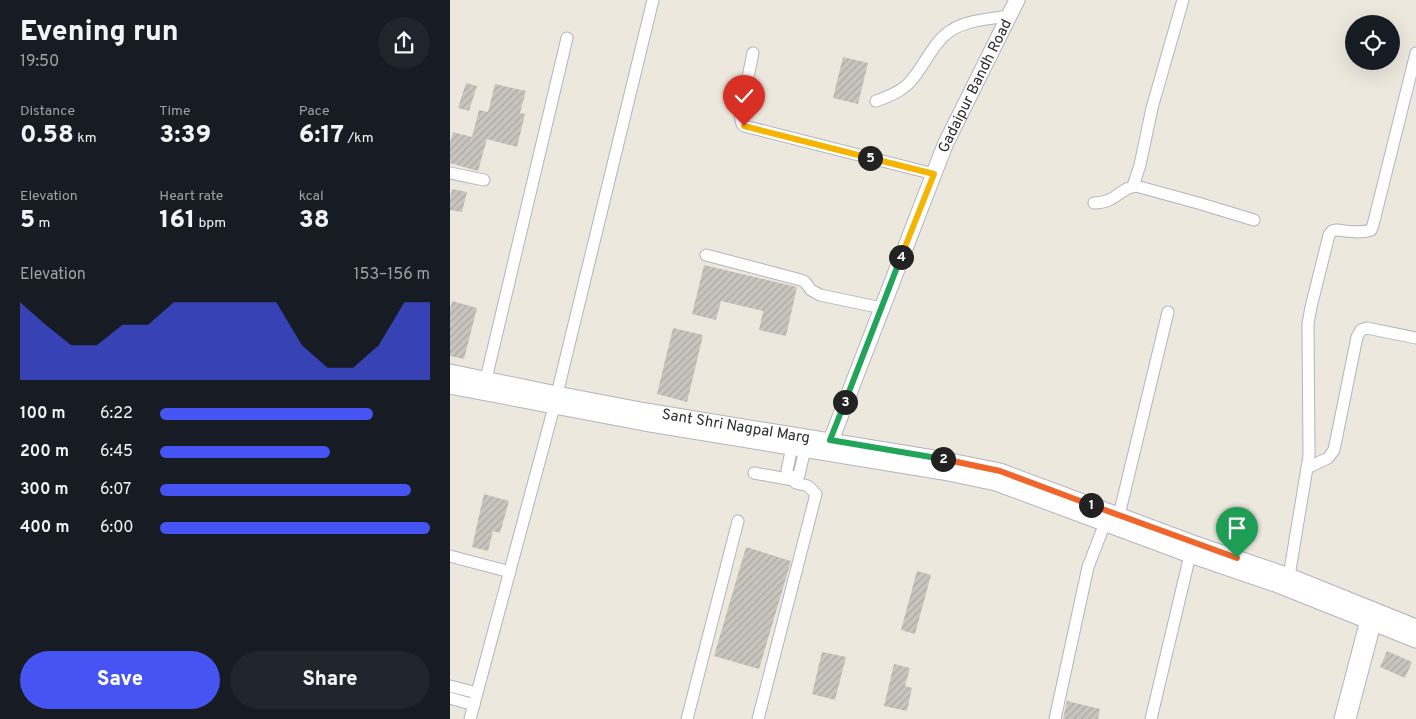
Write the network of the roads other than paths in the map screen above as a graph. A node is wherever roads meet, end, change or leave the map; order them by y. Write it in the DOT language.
graph roads {
  1 [pos="653,0"];
  2 [pos="1017,0"];
  3 [pos="1183,0"];
  4 [pos="1009,16"];
  5 [pos="567,38"];
  6 [pos="753,53"];
  7 [pos="1416,53"];
  8 [pos="876,101"];
  9 [pos="450,173"];
  10 [pos="934,174"];
  11 [pos="484,180"];
  12 [pos="1133,186"];
  13 [pos="1094,202"];
  14 [pos="1254,220"];
  15 [pos="706,255"];
  16 [pos="882,308"];
  17 [pos="1168,312"];
  18 [pos="1416,338"];
  19 [pos="450,372"];
  20 [pos="486,379"];
  21 [pos="450,386"];
  22 [pos="556,401"];
  23 [pos="828,446"];
  24 [pos="799,448"];
  25 [pos="1307,468"];
  26 [pos="754,473"];
  27 [pos="793,479"];
  28 [pos="1119,515"];
  29 [pos="738,521"];
  30 [pos="1105,523"];
  31 [pos="1190,555"];
  32 [pos="450,556"];
  33 [pos="510,572"];
  34 [pos="1289,576"];
  35 [pos="1371,622"];
  36 [pos="1416,627"];
  37 [pos="1416,640"];
  38 [pos="450,686"];
  39 [pos="450,698"];
  40 [pos="476,699"];
  41 [pos="470,719"];
  42 [pos="687,719"];
  43 [pos="758,719"];
  44 [pos="1055,719"];
  45 [pos="1151,719"];
  46 [pos="1340,719"];
  47 [pos="1350,719"];
  1 -- 22 [label="street"];
  2 -- 4 [label="main road, Gadaipur Bandh Road"];
  3 -- 12 [label="street"];
  4 -- 8 [label="street"];
  4 -- 10 [label="main road, Gadaipur Bandh Road"];
  5 -- 20 [label="street"];
  6 -- 10 [label="street"];
  7 -- 25 [label="street"];
  9 -- 11 [label="street"];
  10 -- 16 [label="main road, Gadaipur Bandh Road"];
  12 -- 13 [label="street"];
  12 -- 14 [label="street"];
  15 -- 16 [label="street"];
  16 -- 23 [label="main road, Gadaipur Bandh Road"];
  17 -- 28 [label="street"];
  18 -- 25 [label="street"];
  19 -- 20 [label="main road, Sant Shri Nagpal Marg"];
  20 -- 22 [label="main road, Sant Shri Nagpal Marg"];
  21 -- 22 [label="main road, Sant Shri Nagpal Marg"];
  22 -- 23 [label="main road, Sant Shri Nagpal Marg"];
  22 -- 24 [label="main road, Sant Shri Nagpal Marg"];
  22 -- 33 [label="street"];
  23 -- 24 [label="main road, Sant Shri Nagpal Marg"];
  23 -- 28 [label="main road, Sant Shri Nagpal Marg"];
  23 -- 30 [label="main road, Sant Shri Nagpal Marg"];
  24 -- 27 [label="street"];
  25 -- 34 [label="street"];
  26 -- 27 [label="street"];
  27 -- 43 [label="street"];
  28 -- 34 [label="main road, Sant Shri Nagpal Marg"];
  29 -- 42 [label="street"];
  30 -- 31 [label="main road, Sant Shri Nagpal Marg"];
  30 -- 44 [label="street"];
  31 -- 35 [label="main road, Sant Shri Nagpal Marg"];
  31 -- 45 [label="street"];
  32 -- 33 [label="street"];
  33 -- 40 [label="street"];
  34 -- 36 [label="main road, Sant Shri Nagpal Marg"];
  35 -- 37 [label="main road, Sant Shri Nagpal Marg"];
  35 -- 46 [label="street"];
  35 -- 47 [label="street"];
  38 -- 40 [label="street"];
  39 -- 40 [label="street"];
  40 -- 41 [label="street"];
}
